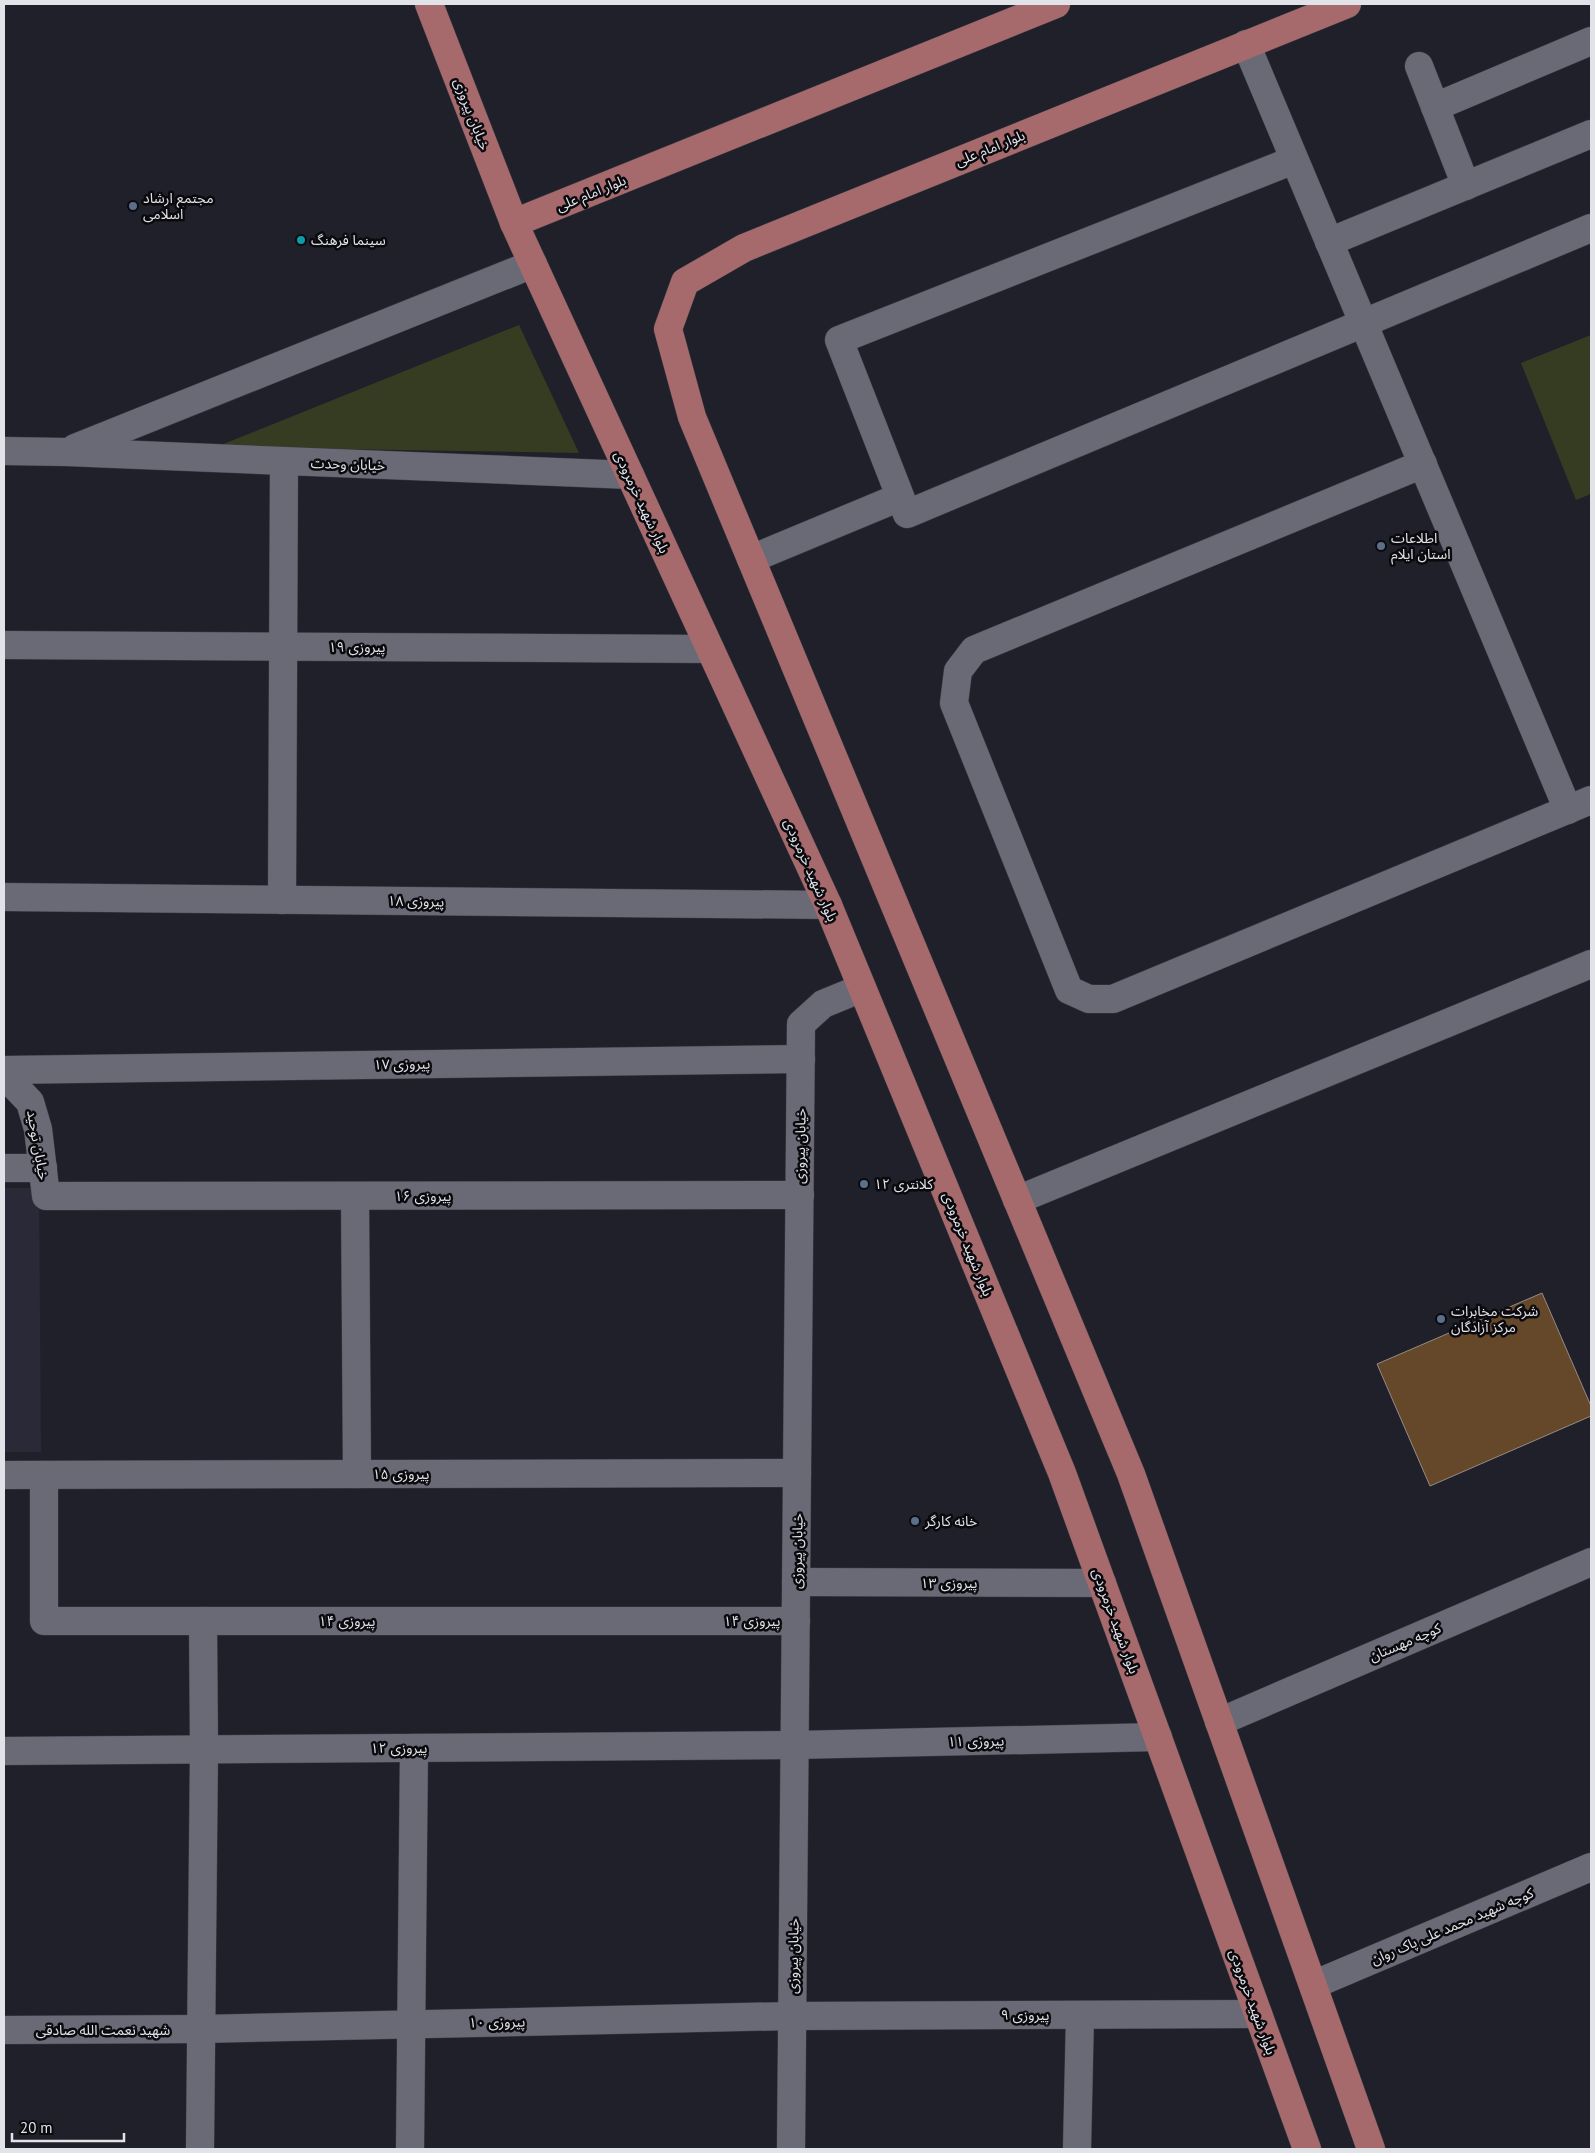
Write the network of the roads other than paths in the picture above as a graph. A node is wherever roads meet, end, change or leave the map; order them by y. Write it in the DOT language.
graph roads {
  1 [pos="429,4"];
  2 [pos="1056,4"];
  3 [pos="1347,4"];
  4 [pos="1591,41"];
  5 [pos="1246,44"];
  6 [pos="1419,66"];
  7 [pos="1435,107"];
  8 [pos="1591,134"];
  9 [pos="1294,160"];
  10 [pos="1466,186"];
  11 [pos="514,224"];
  12 [pos="1591,228"];
  13 [pos="1329,242"];
  14 [pos="533,264"];
  15 [pos="1363,322"];
  16 [pos="4,451"];
  17 [pos="66,452"];
  18 [pos="284,461"];
  19 [pos="1423,464"];
  20 [pos="630,475"];
  21 [pos="900,497"];
  22 [pos="751,559"];
  23 [pos="4,645"];
  24 [pos="283,647"];
  25 [pos="710,649"];
  26 [pos="1580,805"];
  27 [pos="4,897"];
  28 [pos="282,900"];
  29 [pos="828,905"];
  30 [pos="1591,964"];
  31 [pos="862,988"];
  32 [pos="801,1059"];
  33 [pos="4,1070"];
  34 [pos="4,1075"];
  35 [pos="4,1168"];
  36 [pos="43,1168"];
  37 [pos="800,1195"];
  38 [pos="46,1196"];
  39 [pos="355,1196"];
  40 [pos="1017,1200"];
  41 [pos="797,1473"];
  42 [pos="357,1474"];
  43 [pos="4,1475"];
  44 [pos="44,1475"];
  45 [pos="1591,1562"];
  46 [pos="796,1582"];
  47 [pos="1102,1583"];
  48 [pos="796,1620"];
  49 [pos="203,1621"];
  50 [pos="1219,1722"];
  51 [pos="1158,1737"];
  52 [pos="795,1746"];
  53 [pos="414,1748"];
  54 [pos="204,1750"];
  55 [pos="4,1751"];
  56 [pos="1591,1866"];
  57 [pos="1313,1985"];
  58 [pos="1258,2014"];
  59 [pos="1080,2015"];
  60 [pos="792,2016"];
  61 [pos="411,2024"];
  62 [pos="201,2029"];
  63 [pos="4,2030"];
  64 [pos="200,2149"];
  65 [pos="410,2149"];
  66 [pos="791,2149"];
  67 [pos="1077,2149"];
  68 [pos="1306,2149"];
  69 [pos="1371,2149"];
  1 -- 11 [label="main road, خیابان پیروزی"];
  2 -- 11 [label="main road, بلوار امام على"];
  3 -- 5 [label="main road, بلوار امام على"];
  4 -- 7 [label="street"];
  5 -- 9 [label="street"];
  5 -- 22 [label="main road, بلوار امام على"];
  6 -- 7 [label="street"];
  7 -- 10 [label="street"];
  8 -- 10 [label="street"];
  9 -- 13 [label="street"];
  9 -- 21 [label="street"];
  10 -- 13 [label="street"];
  11 -- 14 [label="main road, بلوار شهید خرمرودی"];
  12 -- 15 [label="street"];
  13 -- 15 [label="street"];
  14 -- 17 [label="street, خیابان وحدت"];
  14 -- 20 [label="main road, بلوار شهید خرمرودی"];
  15 -- 19 [label="street"];
  15 -- 21 [label="street"];
  16 -- 17 [label="street, خیابان وحدت"];
  17 -- 18 [label="street, خیابان وحدت"];
  18 -- 20 [label="street, خیابان وحدت"];
  18 -- 24 [label="street"];
  19 -- 26 [label="street"];
  19 -- 26 [label="street"];
  20 -- 25 [label="main road, بلوار شهید خرمرودی"];
  21 -- 22 [label="street"];
  22 -- 40 [label="main road"];
  23 -- 24 [label="street, پیروزی ۱۹"];
  24 -- 25 [label="street, پیروزی ۱۹"];
  24 -- 28 [label="street"];
  25 -- 29 [label="main road, بلوار شهید خرمرودی"];
  27 -- 28 [label="street, پیروزی ۱۸"];
  28 -- 29 [label="street, پیروزی ۱۸"];
  29 -- 31 [label="main road, بلوار شهید خرمرودی"];
  30 -- 40 [label="street"];
  31 -- 32 [label="street, خیابان پیروزی"];
  31 -- 47 [label="main road, بلوار شهید خرمرودی"];
  32 -- 33 [label="street, پیروزی ۱۷"];
  32 -- 37 [label="street, خیابان پیروزی"];
  34 -- 36 [label="street, خیابان توحید"];
  35 -- 36 [label="street"];
  36 -- 38 [label="street, خیابان توحید"];
  37 -- 39 [label="street, پیروزی ۱۶"];
  37 -- 41 [label="street, خیابان پیروزی"];
  38 -- 39 [label="street, پیروزی ۱۶"];
  39 -- 42 [label="street"];
  40 -- 50 [label="main road"];
  41 -- 42 [label="street, پیروزی ۱۵"];
  41 -- 46 [label="street, خیابان پیروزی"];
  42 -- 44 [label="street, پیروزی ۱۵"];
  43 -- 44 [label="street, پیروزی ۱۵"];
  44 -- 49 [label="street, پیروزی ۱۴"];
  45 -- 50 [label="street, کوچه مهستان"];
  46 -- 47 [label="street, پیروزی ۱۳"];
  46 -- 48 [label="street, خیابان پیروزی"];
  47 -- 51 [label="main road, بلوار شهید خرمرودی"];
  48 -- 49 [label="street, پیروزی ۱۴"];
  48 -- 52 [label="street, خیابان پیروزی"];
  49 -- 54 [label="street"];
  50 -- 57 [label="main road"];
  51 -- 52 [label="street, پیروزی ۱۱"];
  51 -- 58 [label="main road, بلوار شهید خرمرودی"];
  52 -- 53 [label="street, پیروزی ۱۲"];
  52 -- 60 [label="street, خیابان پیروزی"];
  53 -- 54 [label="street, پیروزی ۱۲"];
  53 -- 61 [label="street"];
  54 -- 55 [label="street, پیروزی ۱۲"];
  54 -- 62 [label="street"];
  56 -- 57 [label="street, کوچه شهید محمد علی پاک روان"];
  57 -- 69 [label="main road"];
  58 -- 59 [label="street, پیروزی ۹"];
  58 -- 68 [label="main road, بلوار شهید خرمرودی"];
  59 -- 60 [label="street, پیروزی ۹"];
  59 -- 67 [label="street"];
  60 -- 61 [label="street, پیروزی ۱۰"];
  60 -- 66 [label="street, خیابان پیروزی"];
  61 -- 62 [label="street, پیروزی ۱۰"];
  61 -- 65 [label="street"];
  62 -- 63 [label="street, شهید نعمت الله صادقی"];
  62 -- 64 [label="street"];
}
